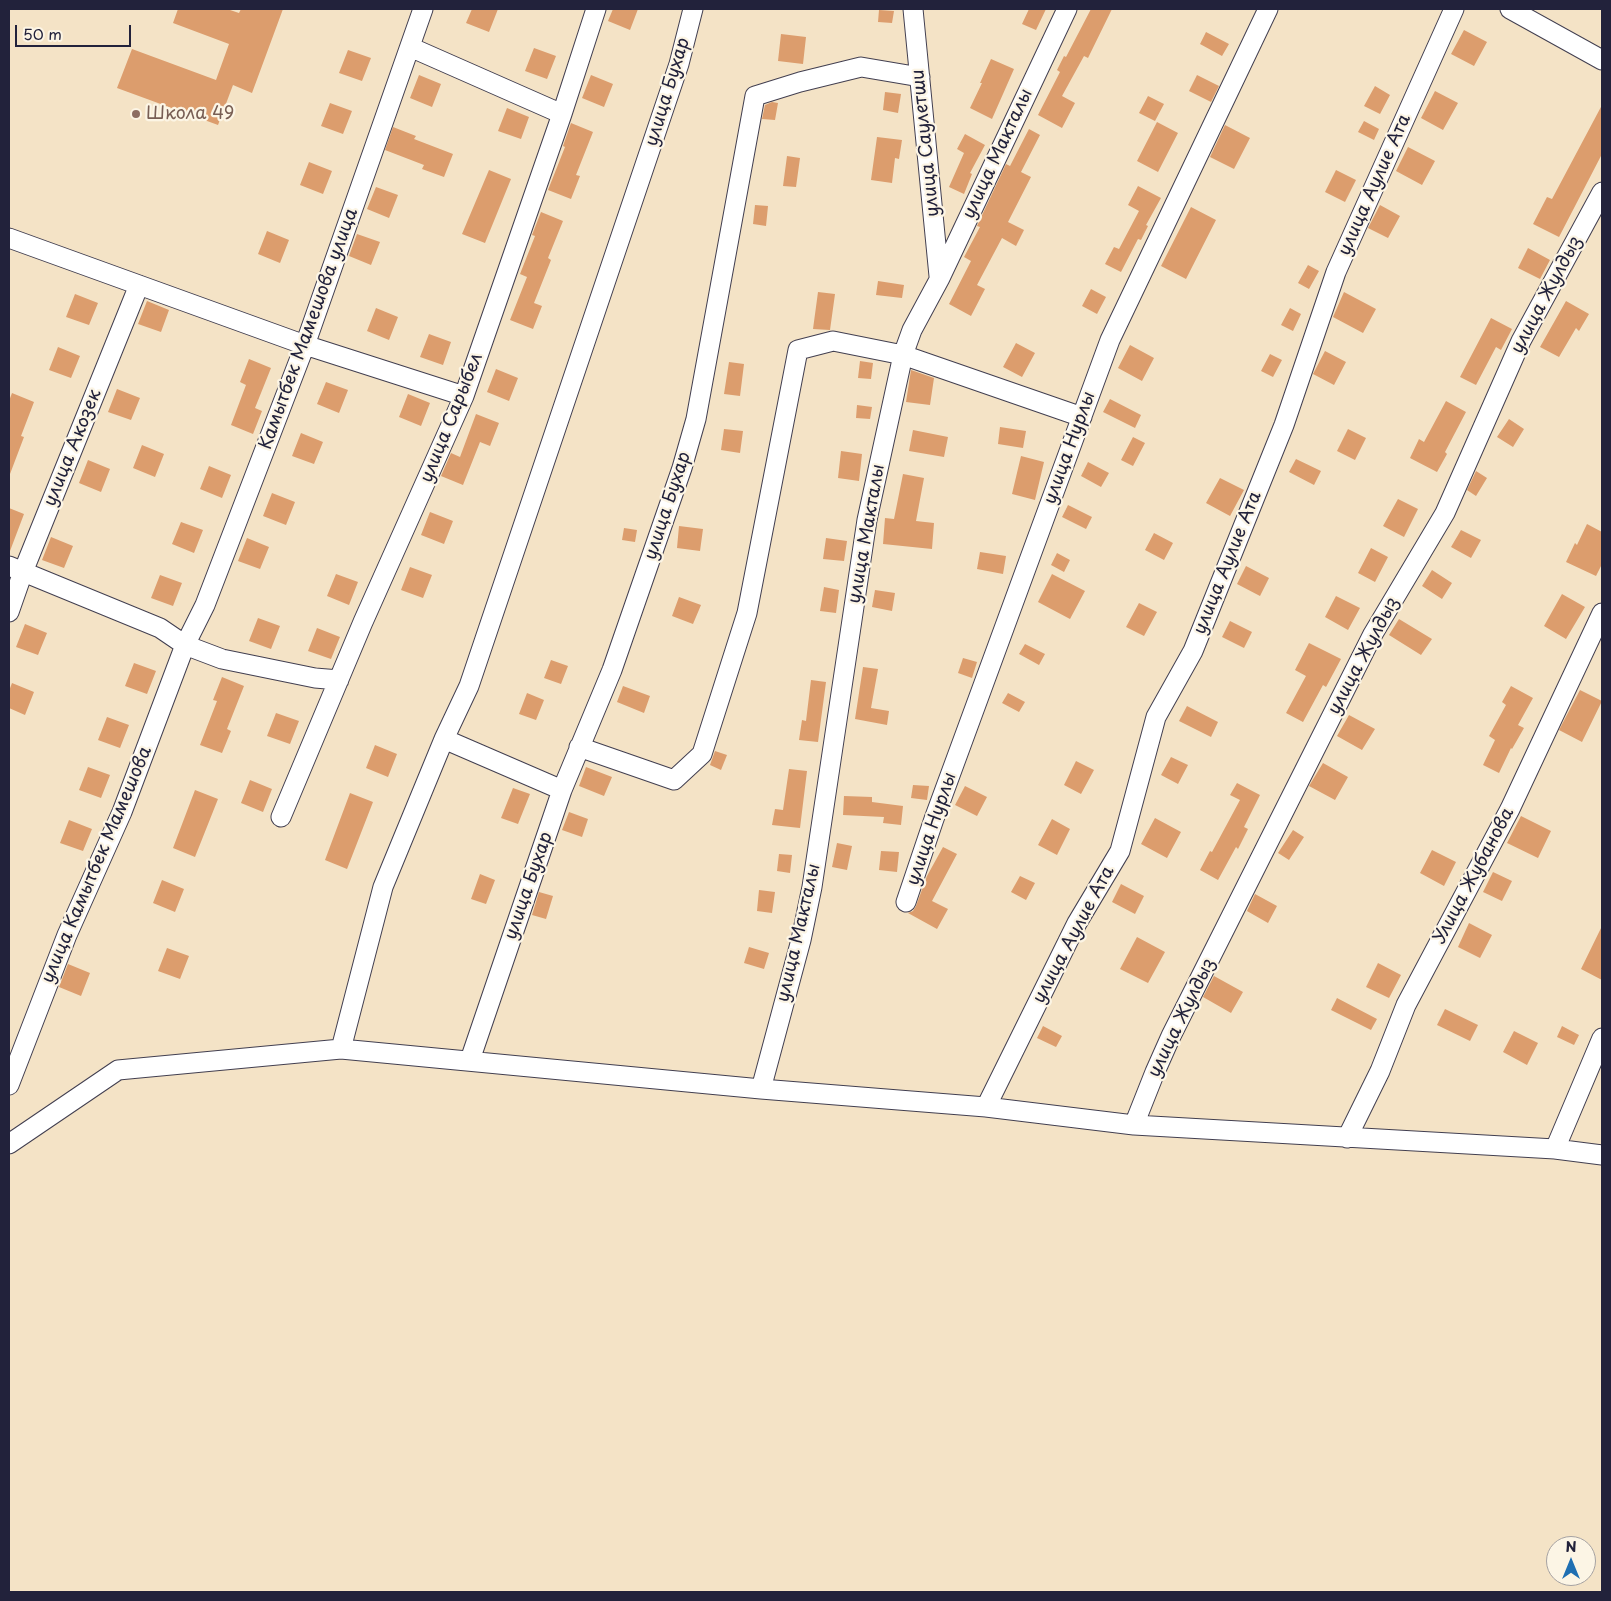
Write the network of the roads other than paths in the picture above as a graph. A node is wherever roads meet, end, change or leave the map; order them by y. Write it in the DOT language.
graph roads {
  1 [pos="423,9"];
  2 [pos="596,9"];
  3 [pos="693,9"];
  4 [pos="913,9"];
  5 [pos="1067,9"];
  6 [pos="1268,9"];
  7 [pos="1454,9"];
  8 [pos="1510,9"];
  9 [pos="410,47"];
  10 [pos="1602,60"];
  11 [pos="920,77"];
  12 [pos="562,114"];
  13 [pos="1602,192"];
  14 [pos="9,238"];
  15 [pos="940,278"];
  16 [pos="139,285"];
  17 [pos="305,345"];
  18 [pos="903,355"];
  19 [pos="464,396"];
  20 [pos="1082,417"];
  21 [pos="16,569"];
  22 [pos="9,612"];
  23 [pos="1602,613"];
  24 [pos="184,645"];
  25 [pos="339,680"];
  26 [pos="444,739"];
  27 [pos="579,747"];
  28 [pos="562,790"];
  29 [pos="281,817"];
  30 [pos="906,902"];
  31 [pos="1602,1038"];
  32 [pos="341,1049"];
  33 [pos="470,1060"];
  34 [pos="9,1085"];
  35 [pos="761,1089"];
  36 [pos="986,1107"];
  37 [pos="1134,1125"];
  38 [pos="1348,1138"];
  39 [pos="9,1144"];
  40 [pos="1555,1149"];
  41 [pos="1602,1155"];
  1 -- 9 [label="street, Камытбек Мамешова улица"];
  2 -- 12 [label="street, улица Сарыбел"];
  3 -- 26 [label="street, улица Бухар"];
  4 -- 11 [label="street, улица Саулетши"];
  5 -- 15 [label="street, улица Макталы"];
  6 -- 20 [label="street, улица Нурлы"];
  7 -- 36 [label="street, улица Аулие Ата"];
  8 -- 10 [label="street"];
  9 -- 12 [label="street"];
  9 -- 17 [label="street, Камытбек Мамешова улица"];
  11 -- 15 [label="street, улица Саулетши"];
  11 -- 27 [label="street, улица Бухар"];
  12 -- 19 [label="street, улица Сарыбел"];
  13 -- 37 [label="street, улица Жулдыз"];
  14 -- 16 [label="street"];
  15 -- 18 [label="street, улица Макталы"];
  16 -- 17 [label="street"];
  16 -- 21 [label="street, улица Акозек"];
  17 -- 19 [label="street"];
  17 -- 24 [label="street, Камытбек Мамешова улица"];
  18 -- 20 [label="street"];
  18 -- 27 [label="street"];
  18 -- 35 [label="street, улица Макталы"];
  19 -- 25 [label="street, улица Сарыбел"];
  20 -- 30 [label="street, улица Нурлы"];
  21 -- 22 [label="street, улица Акозек"];
  21 -- 24 [label="street"];
  23 -- 38 [label="street, Улица Жубанова"];
  24 -- 25 [label="street"];
  24 -- 34 [label="street, улица Камытбек Мамешова"];
  25 -- 29 [label="street, улица Сарыбел"];
  26 -- 28 [label="street"];
  26 -- 32 [label="street, улица Бухар"];
  27 -- 28 [label="street, улица Бухар"];
  28 -- 33 [label="street, улица Бухар"];
  31 -- 40 [label="street"];
  32 -- 33 [label="street"];
  32 -- 39 [label="street"];
  33 -- 35 [label="street"];
  35 -- 36 [label="street"];
  36 -- 37 [label="street"];
  37 -- 38 [label="street"];
  38 -- 40 [label="street"];
  40 -- 41 [label="street"];
}
